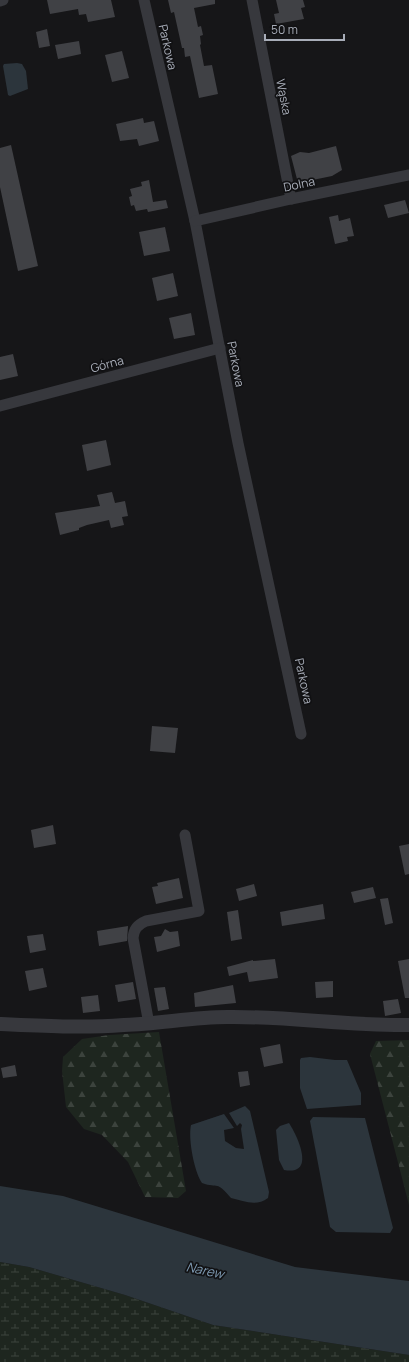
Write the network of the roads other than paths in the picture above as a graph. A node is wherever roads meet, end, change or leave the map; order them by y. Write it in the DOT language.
graph roads {
  1 [pos="144,0"];
  2 [pos="252,0"];
  3 [pos="409,175"];
  4 [pos="291,199"];
  5 [pos="195,221"];
  6 [pos="220,348"];
  7 [pos="0,406"];
  8 [pos="301,734"];
  9 [pos="185,835"];
  10 [pos="0,1024"];
  11 [pos="149,1024"];
  12 [pos="409,1024"];
  1 -- 5 [label="street, Parkowa"];
  2 -- 4 [label="street, Wąska"];
  3 -- 4 [label="street, Dolna"];
  4 -- 5 [label="street, Dolna"];
  5 -- 6 [label="street, Parkowa"];
  6 -- 7 [label="street, Górna"];
  6 -- 8 [label="street, Parkowa"];
  9 -- 11 [label="street"];
  10 -- 11 [label="street"];
  11 -- 12 [label="street"];
}
